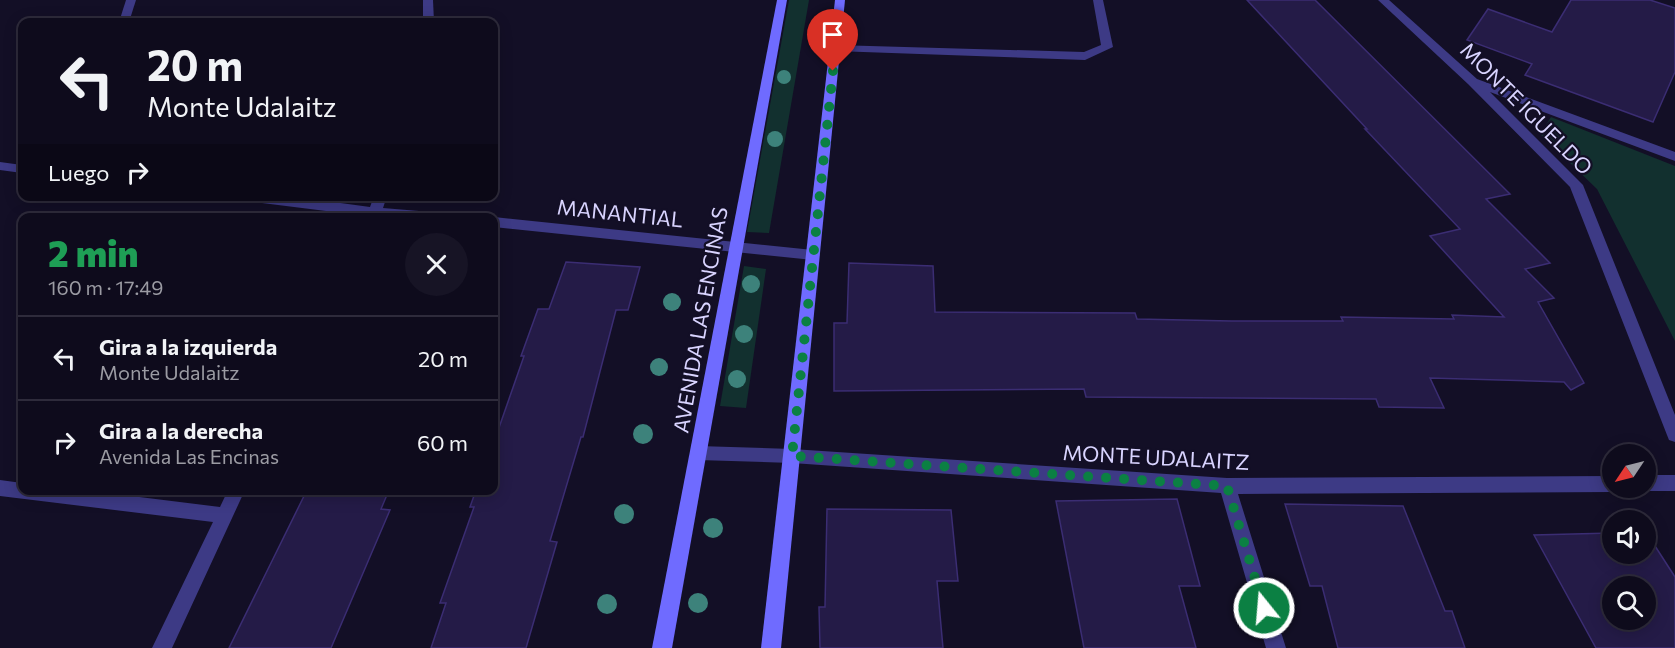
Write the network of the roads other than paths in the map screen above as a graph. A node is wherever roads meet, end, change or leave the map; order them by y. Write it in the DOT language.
graph roads {
  1 [pos="131,0"];
  2 [pos="428,0"];
  3 [pos="782,0"];
  4 [pos="840,0"];
  5 [pos="1098,0"];
  6 [pos="1383,0"];
  7 [pos="125,18"];
  8 [pos="429,18"];
  9 [pos="835,48"];
  10 [pos="1472,81"];
  11 [pos="1675,157"];
  12 [pos="0,166"];
  13 [pos="18,167"];
  14 [pos="280,201"];
  15 [pos="360,213"];
  16 [pos="498,222"];
  17 [pos="736,246"];
  18 [pos="813,255"];
  19 [pos="1675,435"];
  20 [pos="698,453"];
  21 [pos="792,456"];
  22 [pos="1656,483"];
  23 [pos="1675,483"];
  24 [pos="1602,484"];
  25 [pos="1227,486"];
  26 [pos="0,488"];
  27 [pos="18,490"];
  28 [pos="56,495"];
  29 [pos="235,495"];
  30 [pos="225,516"];
  31 [pos="162,648"];
  32 [pos="662,648"];
  33 [pos="771,648"];
  34 [pos="1276,648"];
  1 -- 7 [label="street"];
  2 -- 8 [label="street"];
  3 -- 17 [label="main road, AVENIDA LAS ENCINAS"];
  4 -- 9 [label="main road"];
  5 -- 9 [label="street"];
  6 -- 10 [label="street, MONTE IGUELDO"];
  9 -- 18 [label="main road"];
  10 -- 11 [label="street"];
  10 -- 19 [label="street, MONTE IGUELDO"];
  12 -- 13 [label="street"];
  14 -- 15 [label="street"];
  16 -- 17 [label="street, MANANTIAL"];
  17 -- 18 [label="street, MANANTIAL"];
  17 -- 20 [label="main road, AVENIDA LAS ENCINAS"];
  18 -- 21 [label="main road"];
  20 -- 21 [label="street, MONTE UDALAITZ"];
  20 -- 32 [label="main road, AVENIDA LAS ENCINAS"];
  21 -- 25 [label="street, MONTE UDALAITZ"];
  21 -- 33 [label="main road"];
  22 -- 23 [label="street"];
  24 -- 25 [label="street, MONTE UDALAITZ"];
  25 -- 34 [label="street"];
  26 -- 27 [label="street"];
  28 -- 30 [label="street"];
  29 -- 30 [label="street"];
  30 -- 31 [label="street"];
}
